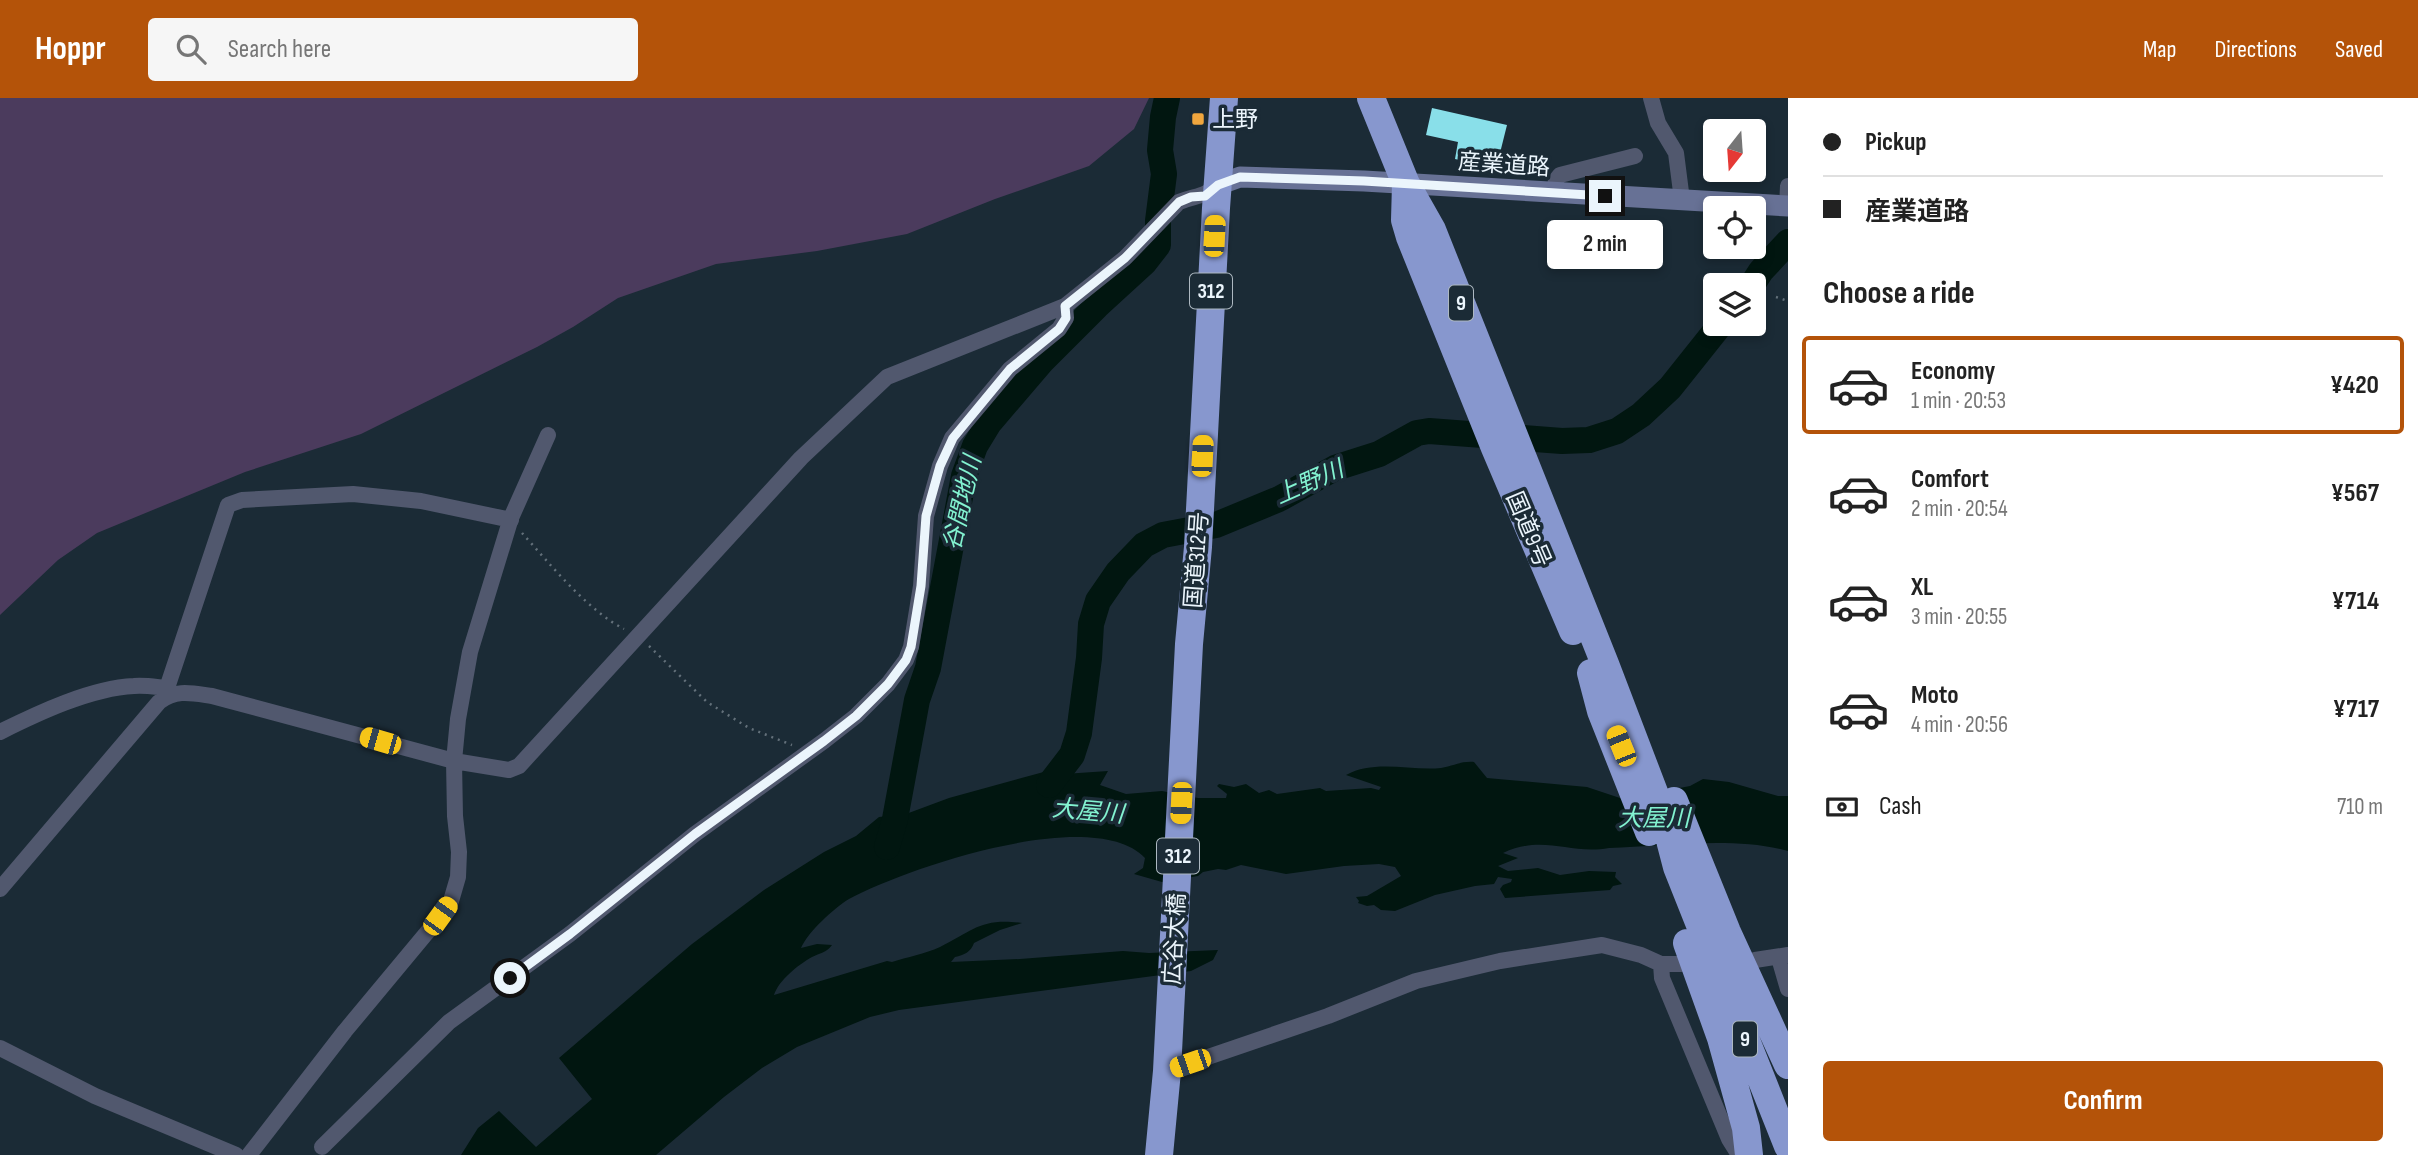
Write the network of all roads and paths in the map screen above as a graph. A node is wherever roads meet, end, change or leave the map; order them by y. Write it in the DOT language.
graph roads {
  1 [pos="1224,98"];
  2 [pos="1371,98"];
  3 [pos="1651,98"];
  4 [pos="1635,156"];
  5 [pos="1406,184"];
  6 [pos="1218,185"];
  7 [pos="1788,186"];
  8 [pos="1555,193"];
  9 [pos="1682,200"];
  10 [pos="1788,206"];
  11 [pos="1776,297"];
  12 [pos="1788,301"];
  13 [pos="1065,306"];
  14 [pos="548,435"];
  15 [pos="511,520"];
  16 [pos="638,635"];
  17 [pos="1189,644"];
  18 [pos="169,691"];
  19 [pos="1616,711"];
  20 [pos="0,732"];
  21 [pos="810,751"];
  22 [pos="454,761"];
  23 [pos="0,889"];
  24 [pos="1705,933"];
  25 [pos="1784,956"];
  26 [pos="1755,960"];
  27 [pos="1661,964"];
  28 [pos="1681,964"];
  29 [pos="1788,989"];
  30 [pos="0,1048"];
  31 [pos="1788,1065"];
  32 [pos="1167,1069"];
  33 [pos="1788,1146"];
  34 [pos="322,1147"];
  35 [pos="236,1155"];
  36 [pos="249,1155"];
  37 [pos="1159,1155"];
  38 [pos="1739,1155"];
  39 [pos="1749,1155"];
  1 -- 6 [label="highway, 国道312号 / 312"];
  2 -- 5 [label="highway, 国道9号 / 9"];
  3 -- 9 [label="street"];
  4 -- 8 [label="street"];
  5 -- 6 [label="street, 産業道路"];
  5 -- 8 [label="street, 産業道路"];
  5 -- 19 [label="highway, 国道9号 / 9"];
  6 -- 13 [label="street"];
  6 -- 17 [label="highway, 国道312号 / 312"];
  7 -- 10 [label="street"];
  8 -- 9 [label="street, 産業道路"];
  9 -- 10 [label="street, 産業道路"];
  11 -- 12 [label="path"];
  13 -- 16 [label="street"];
  13 -- 21 [label="street"];
  14 -- 15 [label="street"];
  15 -- 16 [label="path"];
  15 -- 18 [label="street"];
  15 -- 22 [label="street"];
  16 -- 21 [label="path"];
  16 -- 22 [label="street"];
  17 -- 32 [label="highway, 広谷大橋 / 312"];
  18 -- 20 [label="street"];
  18 -- 22 [label="street"];
  18 -- 23 [label="street"];
  19 -- 24 [label="highway, 9"];
  19 -- 24 [label="highway"];
  19 -- 24 [label="highway"];
  21 -- 34 [label="street"];
  22 -- 36 [label="street"];
  24 -- 31 [label="highway"];
  24 -- 33 [label="highway, 9"];
  24 -- 39 [label="highway"];
  25 -- 26 [label="street"];
  25 -- 29 [label="street"];
  27 -- 28 [label="street"];
  27 -- 32 [label="street"];
  27 -- 38 [label="street"];
  30 -- 35 [label="street"];
  32 -- 37 [label="highway, 312"];
}
